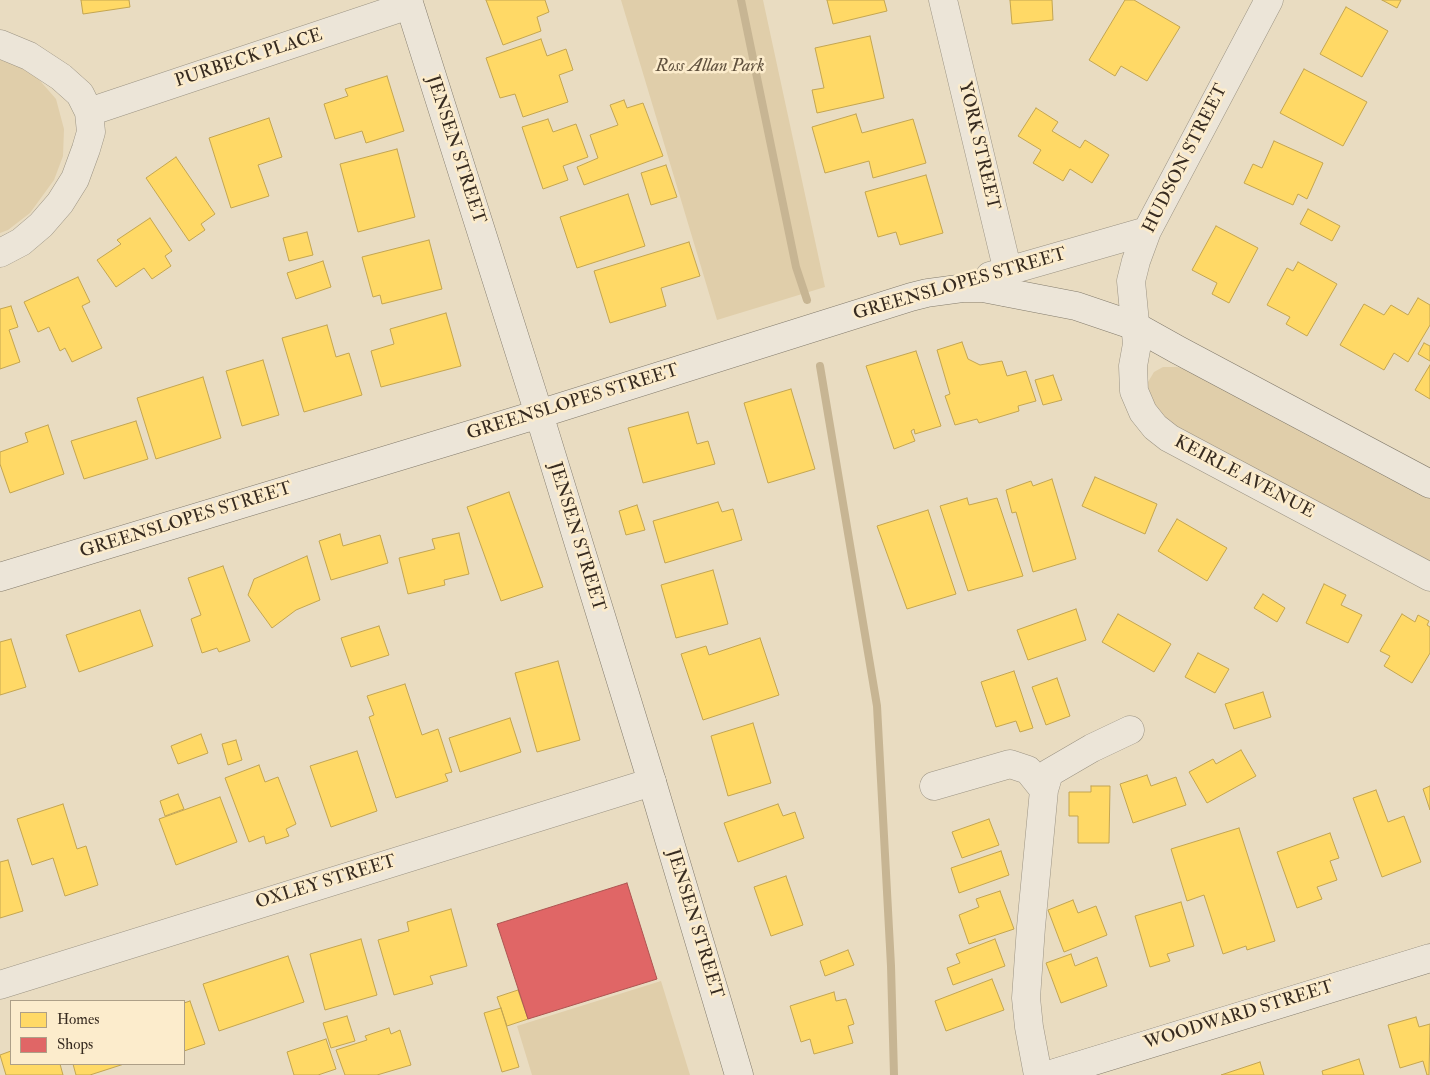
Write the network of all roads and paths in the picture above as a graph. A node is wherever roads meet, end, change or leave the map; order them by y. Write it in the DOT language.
graph roads {
  1 [pos="943,0"];
  2 [pos="1268,0"];
  3 [pos="409,3"];
  4 [pos="0,44"];
  5 [pos="89,112"];
  6 [pos="1147,231"];
  7 [pos="0,253"];
  8 [pos="1006,282"];
  9 [pos="1135,326"];
  10 [pos="539,414"];
  11 [pos="1430,484"];
  12 [pos="0,577"];
  13 [pos="1430,577"];
  14 [pos="1130,730"];
  15 [pos="652,782"];
  16 [pos="934,786"];
  17 [pos="1044,790"];
  18 [pos="1430,958"];
  19 [pos="0,984"];
  20 [pos="739,1075"];
  21 [pos="1038,1075"];
  22 [pos="1048,1075"];
  1 -- 8 [label="street, YORK STREET"];
  2 -- 6 [label="street, HUDSON STREET"];
  3 -- 5 [label="street, PURBECK PLACE"];
  3 -- 10 [label="street, JENSEN STREET"];
  4 -- 5 [label="street"];
  5 -- 7 [label="street"];
  6 -- 8 [label="street, GREENSLOPES STREET"];
  6 -- 9 [label="street, HUDSON STREET"];
  8 -- 9 [label="street"];
  8 -- 10 [label="street, GREENSLOPES STREET"];
  9 -- 11 [label="street"];
  9 -- 13 [label="street, KEIRLE AVENUE"];
  10 -- 12 [label="street, GREENSLOPES STREET"];
  10 -- 15 [label="street, JENSEN STREET"];
  14 -- 17 [label="street"];
  15 -- 19 [label="street, OXLEY STREET"];
  15 -- 20 [label="street, JENSEN STREET"];
  16 -- 17 [label="street"];
  17 -- 21 [label="street"];
  18 -- 22 [label="street, WOODWARD STREET"];
}
